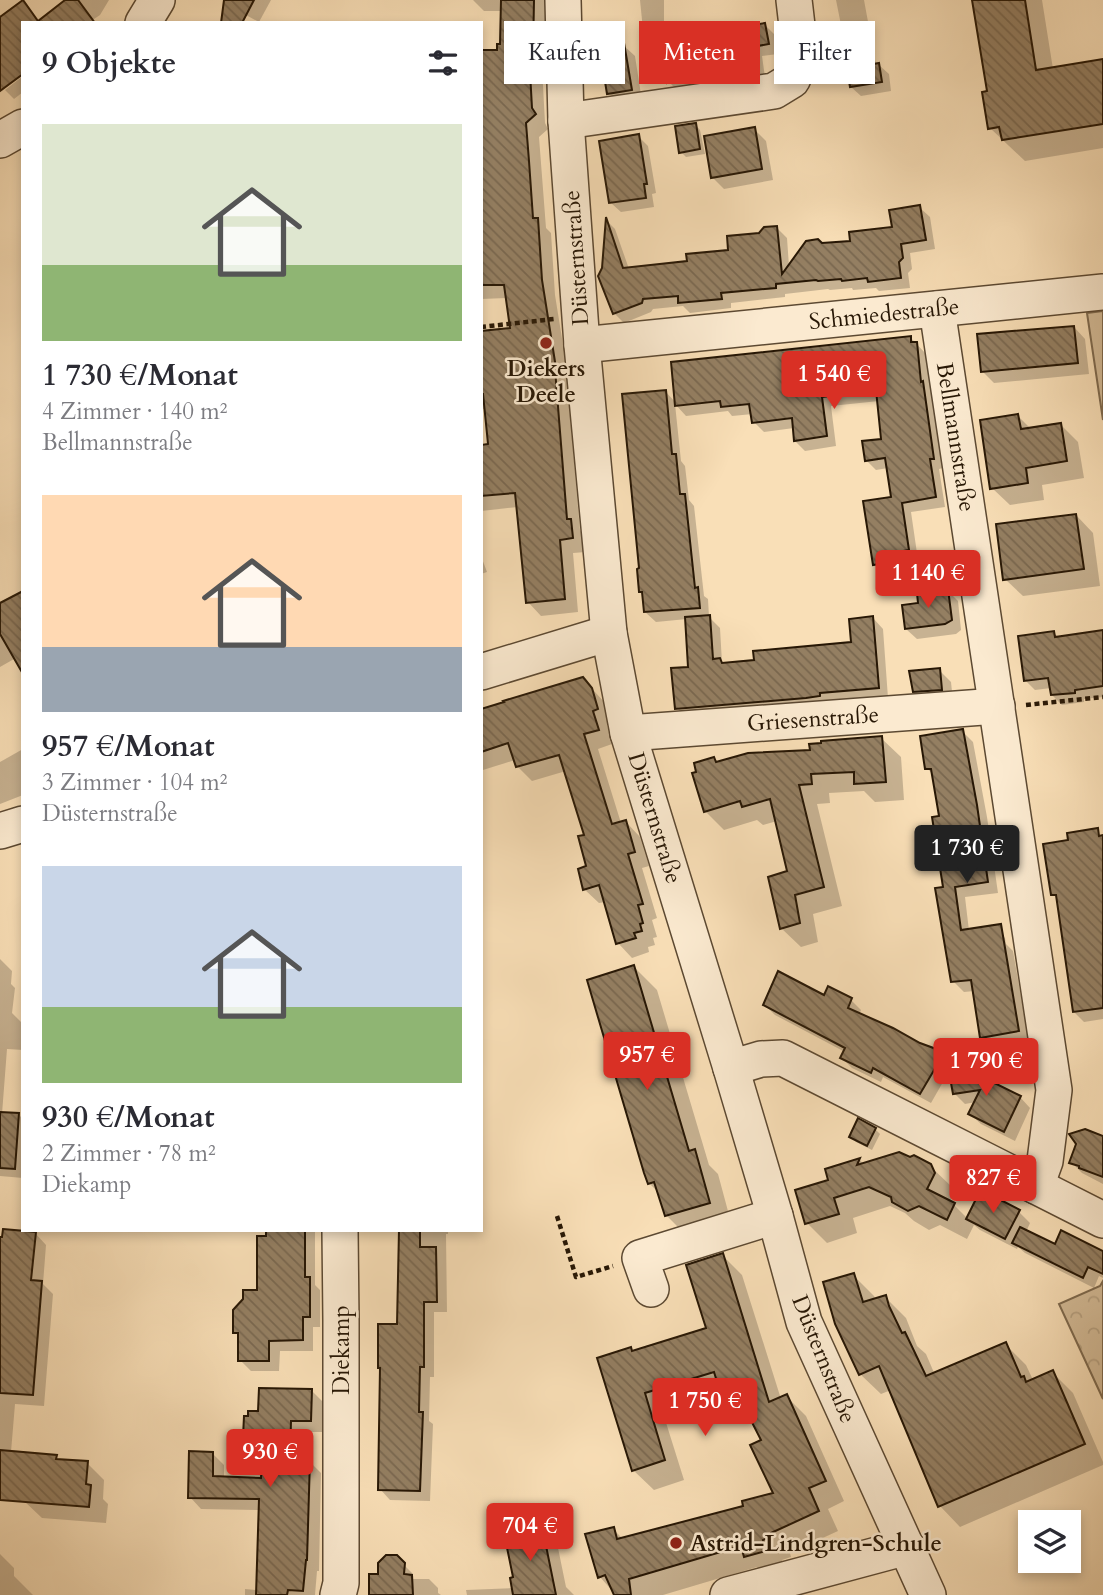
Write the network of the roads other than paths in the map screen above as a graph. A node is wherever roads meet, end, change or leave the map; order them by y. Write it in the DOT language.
graph roads {
  1 [pos="157,0"];
  2 [pos="563,0"];
  3 [pos="794,0"];
  4 [pos="144,21"];
  5 [pos="566,121"];
  6 [pos="21,128"];
  7 [pos="0,140"];
  8 [pos="1103,292"];
  9 [pos="937,309"];
  10 [pos="581,331"];
  11 [pos="609,633"];
  12 [pos="483,671"];
  13 [pos="997,706"];
  14 [pos="628,733"];
  15 [pos="21,825"];
  16 [pos="0,831"];
  17 [pos="731,1068"];
  18 [pos="1036,1186"];
  19 [pos="775,1216"];
  20 [pos="1103,1220"];
  21 [pos="340,1232"];
  22 [pos="645,1274"];
  23 [pos="907,1547"];
  24 [pos="338,1595"];
  25 [pos="729,1595"];
  26 [pos="928,1595"];
  1 -- 4 [label="street"];
  2 -- 5 [label="street, Düsternstraße"];
  3 -- 5 [label="street"];
  5 -- 10 [label="street, Düsternstraße"];
  6 -- 7 [label="street"];
  8 -- 9 [label="street, Schmiedestraße"];
  9 -- 10 [label="street, Schmiedestraße"];
  9 -- 13 [label="street, Bellmannstraße"];
  10 -- 11 [label="street, Düsternstraße"];
  11 -- 12 [label="street"];
  11 -- 14 [label="street, Düsternstraße"];
  13 -- 14 [label="street, Griesenstraße"];
  13 -- 18 [label="street, Bellmannstraße"];
  14 -- 17 [label="street, Düsternstraße"];
  15 -- 16 [label="street"];
  17 -- 18 [label="street"];
  17 -- 19 [label="street, Düsternstraße"];
  18 -- 20 [label="street"];
  19 -- 22 [label="street"];
  19 -- 23 [label="street, Düsternstraße"];
  21 -- 24 [label="street, Diekamp"];
  23 -- 25 [label="street"];
  23 -- 26 [label="street, Düsternstraße"];
}
